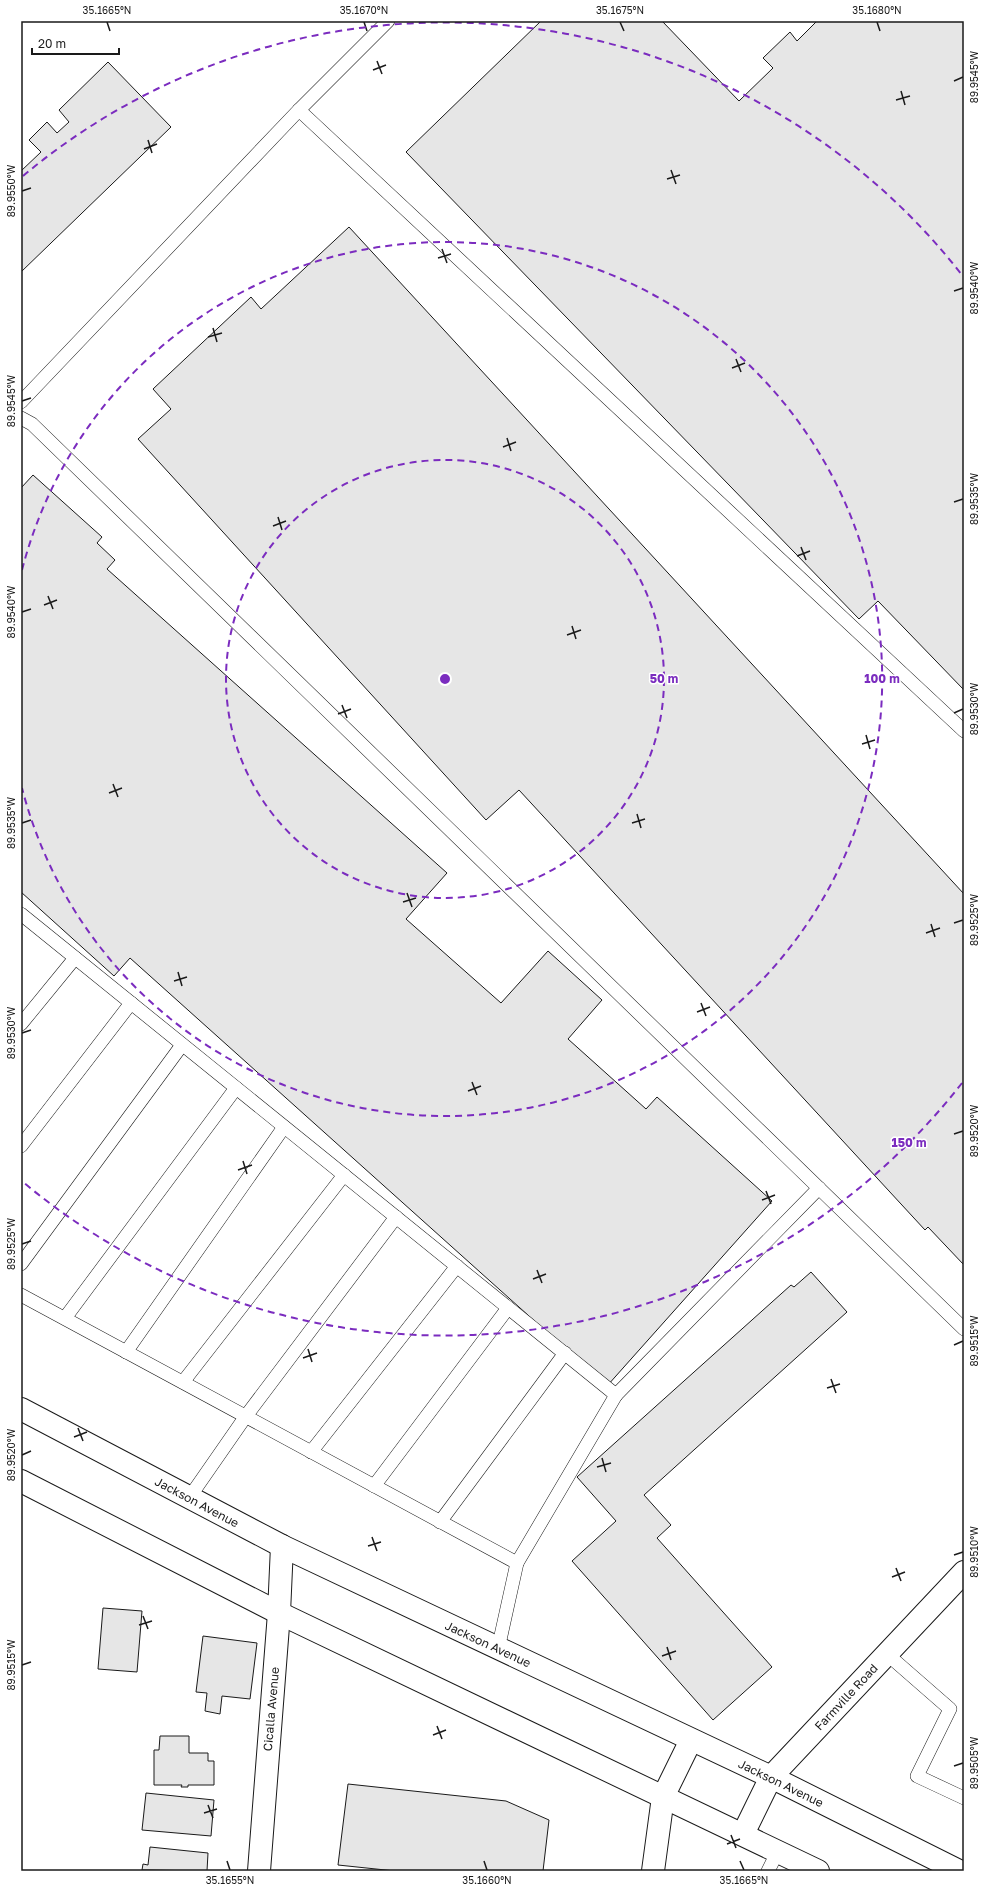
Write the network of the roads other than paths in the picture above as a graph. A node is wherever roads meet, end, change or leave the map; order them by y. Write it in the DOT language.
graph roads {
  1 [pos="388,21"];
  2 [pos="299,110"];
  3 [pos="21,402"];
  4 [pos="21,418"];
  5 [pos="964,731"];
  6 [pos="21,914"];
  7 [pos="75,958"];
  8 [pos="131,1003"];
  9 [pos="21,1024"];
  10 [pos="182,1045"];
  11 [pos="236,1088"];
  12 [pos="284,1127"];
  13 [pos="21,1146"];
  14 [pos="344,1175"];
  15 [pos="819,1188"];
  16 [pos="396,1217"];
  17 [pos="21,1264"];
  18 [pos="457,1266"];
  19 [pos="21,1295"];
  20 [pos="508,1308"];
  21 [pos="65,1318"];
  22 [pos="964,1329"];
  23 [pos="126,1352"];
  24 [pos="565,1353"];
  25 [pos="183,1382"];
  26 [pos="616,1395"];
  27 [pos="21,1410"];
  28 [pos="246,1416"];
  29 [pos="311,1452"];
  30 [pos="21,1481"];
  31 [pos="374,1486"];
  32 [pos="189,1498"];
  33 [pos="440,1522"];
  34 [pos="282,1546"];
  35 [pos="517,1564"];
  36 [pos="964,1572"];
  37 [pos="279,1613"];
  38 [pos="498,1649"];
  39 [pos="887,1654"];
  40 [pos="691,1740"];
  41 [pos="771,1777"];
  42 [pos="662,1797"];
  43 [pos="964,1798"];
  44 [pos="743,1834"];
  45 [pos="778,1851"];
  46 [pos="258,1871"];
  47 [pos="653,1871"];
  48 [pos="768,1871"];
  49 [pos="818,1871"];
  50 [pos="959,1871"];
  1 -- 2 [label="lane"];
  2 -- 3 [label="lane"];
  2 -- 5 [label="lane"];
  4 -- 15 [label="lane"];
  6 -- 7 [label="lane"];
  7 -- 8 [label="lane"];
  7 -- 9 [label="lane"];
  8 -- 10 [label="lane"];
  8 -- 13 [label="lane"];
  10 -- 11 [label="lane"];
  10 -- 17 [label="lane"];
  11 -- 12 [label="lane"];
  11 -- 21 [label="lane"];
  12 -- 14 [label="lane"];
  12 -- 23 [label="lane"];
  14 -- 16 [label="lane"];
  14 -- 25 [label="lane"];
  15 -- 22 [label="lane"];
  15 -- 26 [label="lane"];
  16 -- 18 [label="lane"];
  16 -- 28 [label="lane"];
  18 -- 20 [label="lane"];
  18 -- 29 [label="lane"];
  19 -- 21 [label="lane"];
  20 -- 24 [label="lane"];
  20 -- 31 [label="lane"];
  21 -- 23 [label="lane"];
  23 -- 25 [label="lane"];
  24 -- 26 [label="lane"];
  24 -- 33 [label="lane"];
  25 -- 28 [label="lane"];
  26 -- 35 [label="lane"];
  27 -- 32 [label="main road, Jackson Avenue"];
  28 -- 29 [label="lane"];
  28 -- 32 [label="lane"];
  29 -- 31 [label="lane"];
  30 -- 37 [label="main road"];
  31 -- 33 [label="lane"];
  32 -- 34 [label="main road, Jackson Avenue"];
  33 -- 35 [label="lane"];
  34 -- 37 [label="main road, Cicalla Avenue"];
  34 -- 38 [label="main road, Jackson Avenue"];
  35 -- 38 [label="lane"];
  36 -- 39 [label="main road, Farmville Road"];
  37 -- 42 [label="main road"];
  37 -- 46 [label="main road, Cicalla Avenue"];
  38 -- 40 [label="main road, Jackson Avenue"];
  39 -- 41 [label="main road, Farmville Road"];
  39 -- 43 [label="lane"];
  40 -- 41 [label="main road, Jackson Avenue"];
  40 -- 42 [label="main road"];
  41 -- 44 [label="main road, Farmville Road"];
  41 -- 50 [label="main road, Jackson Avenue"];
  42 -- 44 [label="main road"];
  42 -- 47 [label="main road"];
  44 -- 45 [label="main road"];
  45 -- 48 [label="lane"];
  45 -- 49 [label="main road"];
}
